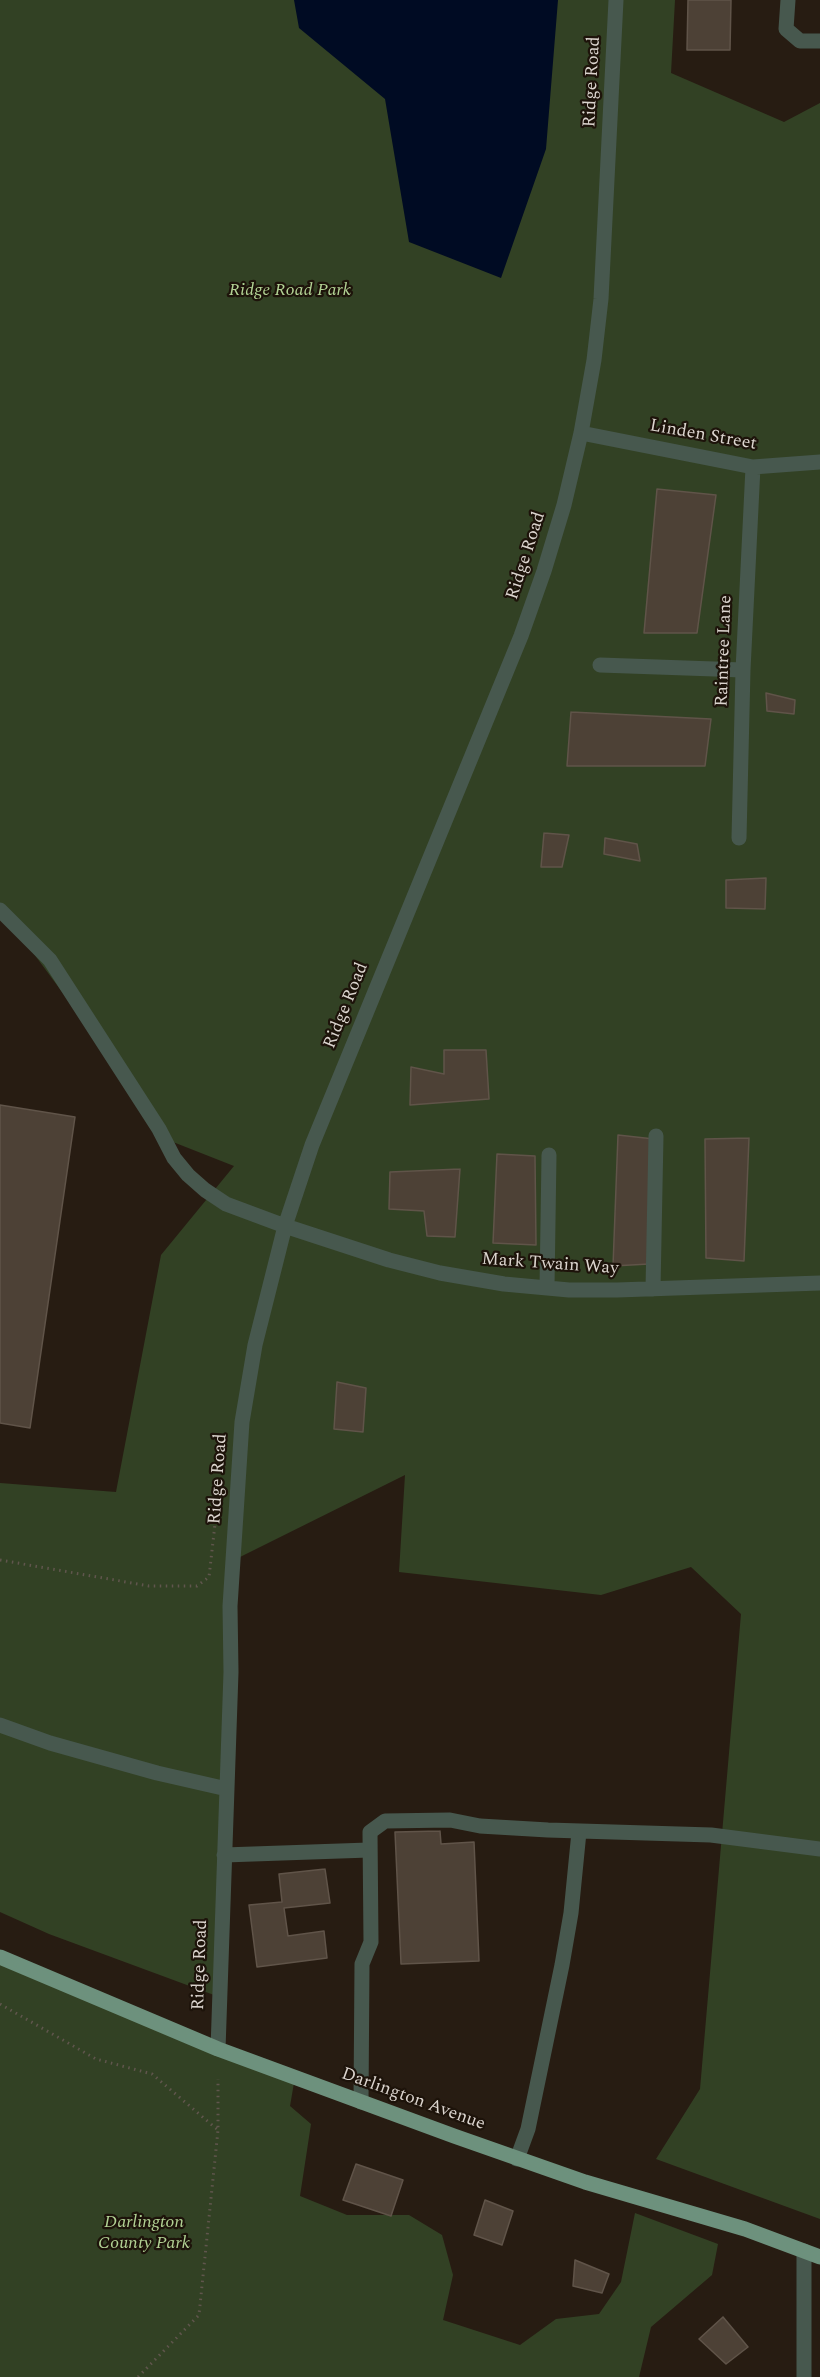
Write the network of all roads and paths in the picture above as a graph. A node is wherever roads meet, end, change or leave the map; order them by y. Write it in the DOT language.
graph roads {
  1 [pos="616,0"];
  2 [pos="788,0"];
  3 [pos="820,41"];
  4 [pos="581,433"];
  5 [pos="820,462"];
  6 [pos="753,466"];
  7 [pos="600,665"];
  8 [pos="743,670"];
  9 [pos="740,838"];
  10 [pos="0,910"];
  11 [pos="656,1136"];
  12 [pos="549,1155"];
  13 [pos="285,1226"];
  14 [pos="820,1283"];
  15 [pos="546,1288"];
  16 [pos="653,1289"];
  17 [pos="220,1475"];
  18 [pos="0,1560"];
  19 [pos="0,1725"];
  20 [pos="227,1789"];
  21 [pos="579,1832"];
  22 [pos="820,1849"];
  23 [pos="369,1850"];
  24 [pos="224,1856"];
  25 [pos="0,1956"];
  26 [pos="0,2004"];
  27 [pos="218,2049"];
  28 [pos="218,2079"];
  29 [pos="361,2102"];
  30 [pos="218,2130"];
  31 [pos="517,2159"];
  32 [pos="804,2251"];
  33 [pos="820,2257"];
  34 [pos="138,2377"];
  35 [pos="804,2377"];
  1 -- 4 [label="street, Ridge Road"];
  2 -- 3 [label="street"];
  4 -- 6 [label="street, Linden Street"];
  4 -- 13 [label="street, Ridge Road"];
  5 -- 6 [label="street, Linden Street"];
  6 -- 8 [label="street, Raintree Lane"];
  7 -- 8 [label="street"];
  8 -- 9 [label="street, Raintree Lane"];
  10 -- 13 [label="street, Mark Twain Way"];
  11 -- 16 [label="street"];
  12 -- 15 [label="street"];
  13 -- 15 [label="street, Mark Twain Way"];
  13 -- 20 [label="street, Ridge Road"];
  14 -- 16 [label="street, Mark Twain Way"];
  15 -- 16 [label="street, Mark Twain Way"];
  17 -- 18 [label="path"];
  19 -- 20 [label="street"];
  20 -- 24 [label="street, Ridge Road"];
  21 -- 22 [label="street"];
  21 -- 23 [label="street"];
  21 -- 31 [label="street"];
  23 -- 24 [label="street"];
  23 -- 29 [label="street"];
  24 -- 27 [label="street, Ridge Road"];
  25 -- 27 [label="main road, Darlington Avenue"];
  26 -- 30 [label="path"];
  27 -- 29 [label="main road, Darlington Avenue"];
  28 -- 30 [label="path"];
  29 -- 31 [label="main road, Darlington Avenue"];
  30 -- 34 [label="path"];
  31 -- 32 [label="main road, Darlington Avenue"];
  32 -- 33 [label="main road, Darlington Avenue"];
  32 -- 35 [label="street"];
}
